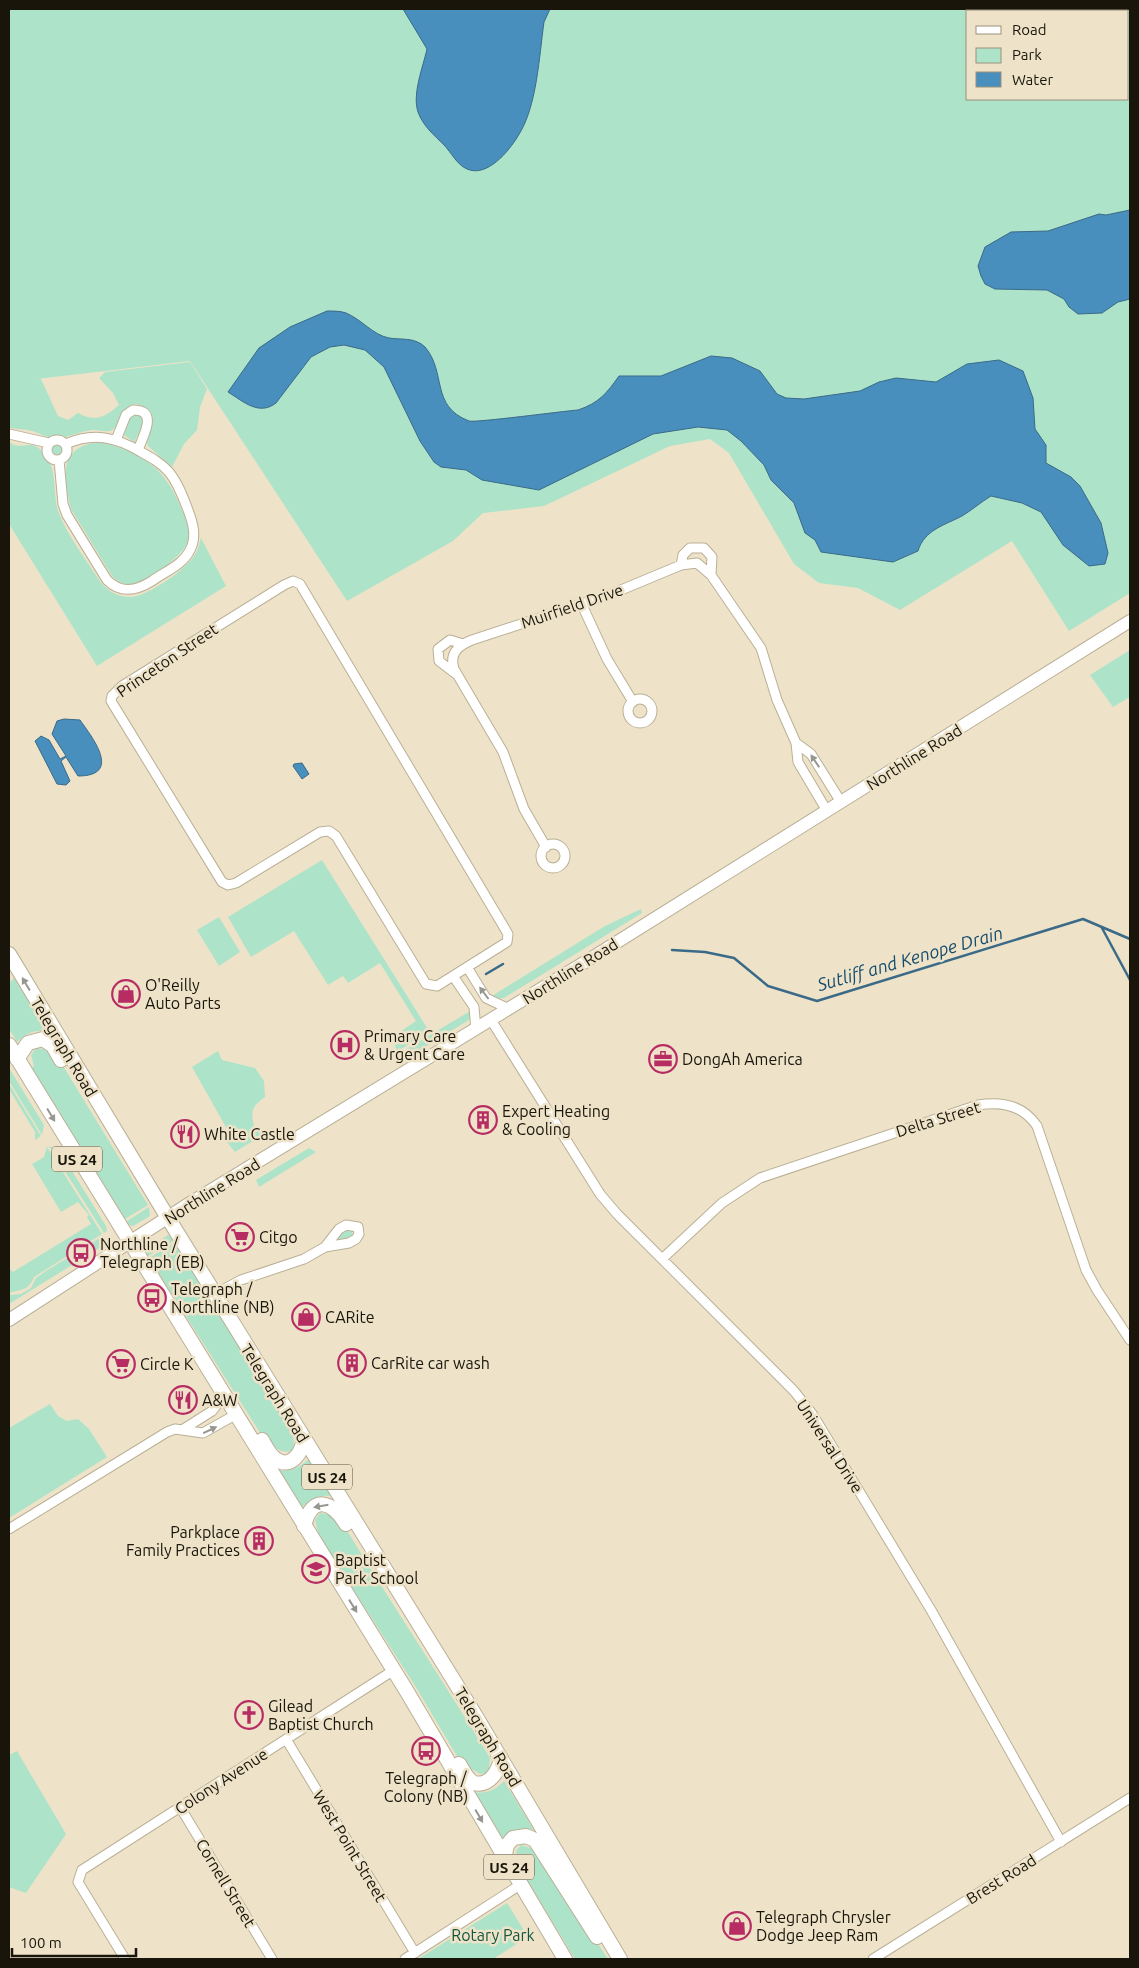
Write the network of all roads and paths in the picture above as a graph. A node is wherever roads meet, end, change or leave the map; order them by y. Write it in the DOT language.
graph roads {
  1 [pos="9,434"];
  2 [pos="116,440"];
  3 [pos="49,443"];
  4 [pos="66,444"];
  5 [pos="138,450"];
  6 [pos="59,460"];
  7 [pos="681,565"];
  8 [pos="711,575"];
  9 [pos="582,605"];
  10 [pos="1130,621"];
  11 [pos="463,644"];
  12 [pos="456,674"];
  13 [pos="633,702"];
  14 [pos="796,743"];
  15 [pos="841,802"];
  16 [pos="827,811"];
  17 [pos="546,847"];
  18 [pos="9,954"];
  19 [pos="468,967"];
  20 [pos="453,976"];
  21 [pos="509,1009"];
  22 [pos="492,1020"];
  23 [pos="476,1030"];
  24 [pos="9,1046"];
  25 [pos="17,1059"];
  26 [pos="152,1192"];
  27 [pos="168,1218"];
  28 [pos="129,1244"];
  29 [pos="325,1247"];
  30 [pos="662,1259"];
  31 [pos="215,1294"];
  32 [pos="9,1320"];
  33 [pos="183,1330"];
  34 [pos="1130,1340"];
  35 [pos="223,1396"];
  36 [pos="235,1415"];
  37 [pos="182,1430"];
  38 [pos="304,1439"];
  39 [pos="304,1526"];
  40 [pos="9,1529"];
  41 [pos="424,1636"];
  42 [pos="390,1665"];
  43 [pos="286,1739"];
  44 [pos="501,1758"];
  45 [pos="1130,1798"];
  46 [pos="180,1807"];
  47 [pos="1061,1842"];
  48 [pos="504,1859"];
  49 [pos="520,1886"];
  50 [pos="415,1953"];
  51 [pos="125,1959"];
  52 [pos="272,1959"];
  53 [pos="405,1959"];
  54 [pos="565,1959"];
  55 [pos="619,1959"];
  56 [pos="873,1959"];
  1 -- 3 [label="street"];
  2 -- 4 [label="street"];
  2 -- 5 [label="street"];
  2 -- 5 [label="street"];
  3 -- 4 [label="street"];
  3 -- 6 [label="street"];
  4 -- 6 [label="street"];
  5 -- 6 [label="street"];
  7 -- 8 [label="street"];
  7 -- 8 [label="street, Muirfield Drive"];
  7 -- 9 [label="street, Muirfield Drive"];
  8 -- 14 [label="street"];
  9 -- 11 [label="street, Muirfield Drive"];
  9 -- 13 [label="street"];
  10 -- 15 [label="main road, Northline Road"];
  11 -- 12 [label="street"];
  11 -- 12 [label="street, Muirfield Drive"];
  12 -- 17 [label="street"];
  15 -- 14 [label="street, one-way"];
  14 -- 16 [label="street"];
  15 -- 16 [label="main road, Northline Road"];
  16 -- 21 [label="main road, Northline Road"];
  26 -- 18 [label="main road, Telegraph Road / US 24, one-way"];
  19 -- 20 [label="street, Princeton Street"];
  19 -- 20 [label="street, Princeton Street"];
  21 -- 19 [label="street, one-way"];
  20 -- 23 [label="street"];
  21 -- 22 [label="main road, Northline Road"];
  22 -- 23 [label="main road, Northline Road"];
  22 -- 30 [label="street, Universal Drive"];
  23 -- 27 [label="main road, Northline Road"];
  24 -- 25 [label="main road, US 24"];
  25 -- 26 [label="main road"];
  25 -- 28 [label="main road, US 24, one-way"];
  26 -- 27 [label="main road, Telegraph Road / US 24"];
  27 -- 28 [label="main road, Northline Road"];
  27 -- 31 [label="main road, Telegraph Road / US 24"];
  28 -- 32 [label="main road, Northline Road"];
  28 -- 33 [label="main road, US 24"];
  29 -- 31 [label="street"];
  30 -- 34 [label="street, Delta Street"];
  30 -- 47 [label="street, Universal Drive"];
  31 -- 38 [label="main road, Telegraph Road / US 24"];
  33 -- 35 [label="main road, US 24"];
  33 -- 38 [label="main road"];
  35 -- 36 [label="main road, US 24"];
  35 -- 37 [label="street"];
  37 -- 36 [label="street, one-way"];
  36 -- 39 [label="main road, US 24"];
  37 -- 40 [label="street"];
  38 -- 41 [label="main road, Telegraph Road / US 24"];
  41 -- 39 [label="main road, one-way"];
  39 -- 42 [label="main road, US 24, one-way"];
  41 -- 44 [label="main road, Telegraph Road / US 24"];
  42 -- 43 [label="street, Colony Avenue"];
  42 -- 44 [label="main road"];
  42 -- 48 [label="main road, US 24, one-way"];
  43 -- 46 [label="street, Colony Avenue"];
  43 -- 50 [label="street, West Point Street"];
  44 -- 55 [label="main road, Telegraph Road / US 24"];
  45 -- 47 [label="street, Brest Road"];
  46 -- 51 [label="street, Colony Avenue"];
  46 -- 52 [label="street, Cornell Street"];
  47 -- 56 [label="street, Brest Road"];
  48 -- 49 [label="main road, US 24"];
  48 -- 55 [label="main road"];
  49 -- 50 [label="street"];
  49 -- 54 [label="main road, US 24"];
  50 -- 53 [label="street"];
}
